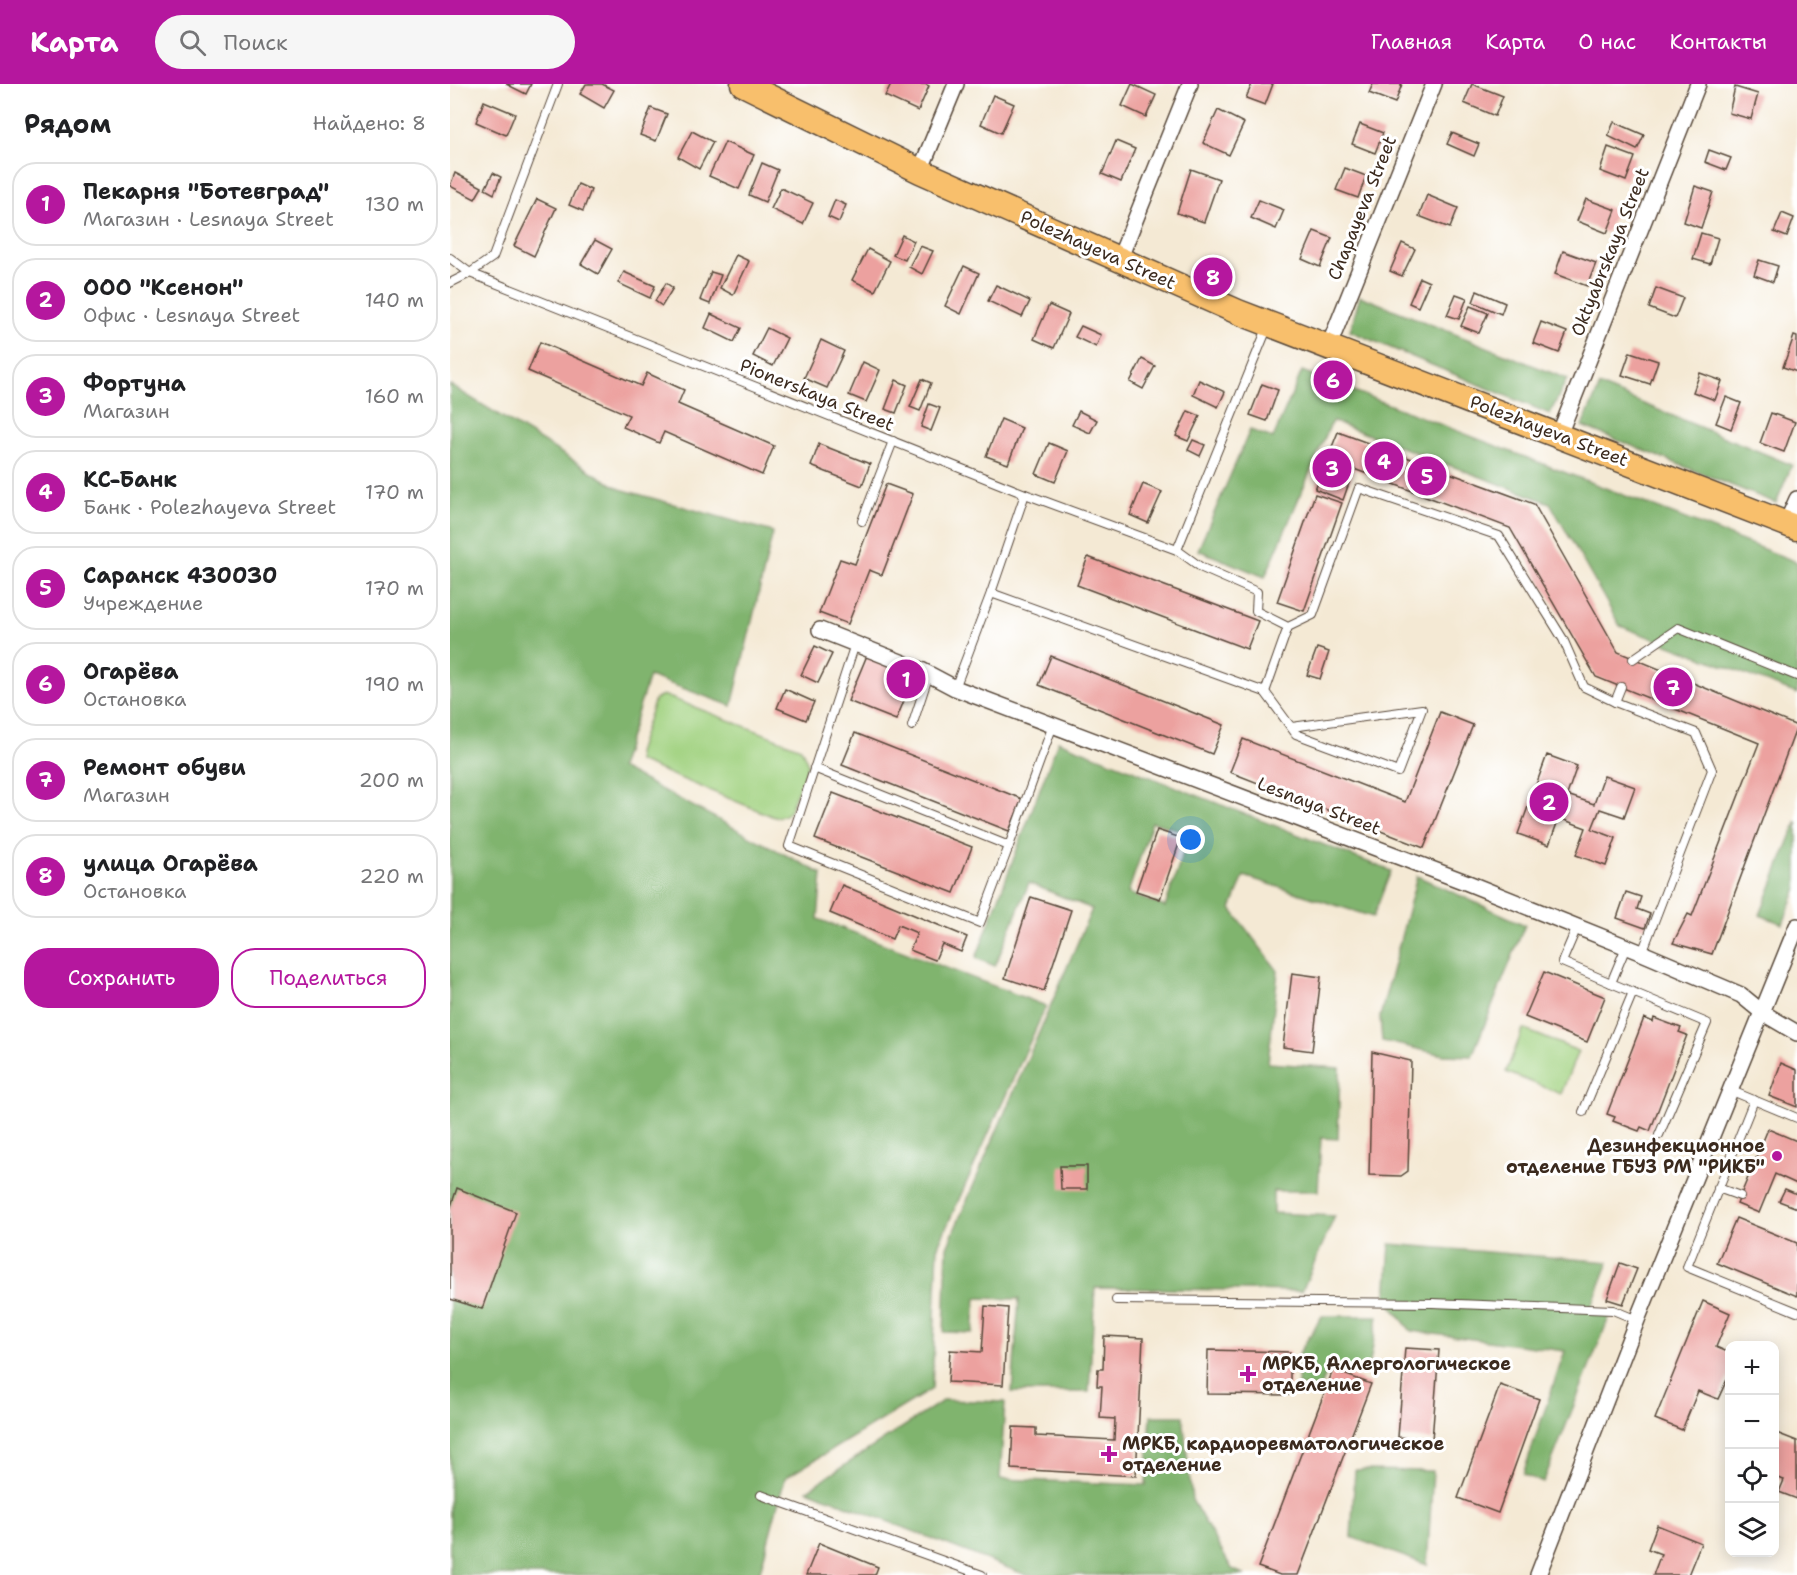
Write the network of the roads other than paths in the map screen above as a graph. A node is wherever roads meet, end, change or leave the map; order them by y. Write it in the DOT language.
graph roads {
  1 [pos="558,84"];
  2 [pos="743,84"];
  3 [pos="956,84"];
  4 [pos="1190,84"];
  5 [pos="1434,84"];
  6 [pos="1698,84"];
  7 [pos="920,171"];
  8 [pos="450,258"];
  9 [pos="1119,260"];
  10 [pos="470,273"];
  11 [pos="450,283"];
  12 [pos="1269,324"];
  13 [pos="1328,348"];
  14 [pos="1560,435"];
  15 [pos="892,441"];
  16 [pos="1025,494"];
  17 [pos="1797,499"];
  18 [pos="862,521"];
  19 [pos="1791,526"];
  20 [pos="1177,550"];
  21 [pos="992,593"];
  22 [pos="1288,627"];
  23 [pos="820,630"];
  24 [pos="855,644"];
  25 [pos="1633,659"];
  26 [pos="929,674"];
  27 [pos="1797,676"];
  28 [pos="1621,687"];
  29 [pos="955,688"];
  30 [pos="1265,692"];
  31 [pos="1615,702"];
  32 [pos="1053,725"];
  33 [pos="912,726"];
  34 [pos="1292,727"];
  35 [pos="814,768"];
  36 [pos="1009,846"];
  37 [pos="1797,926"];
  38 [pos="1577,927"];
  39 [pos="1626,947"];
  40 [pos="1642,953"];
  41 [pos="1611,983"];
  42 [pos="1633,992"];
  43 [pos="1763,1013"];
  44 [pos="1797,1034"];
  45 [pos="1732,1091"];
  46 [pos="1754,1100"];
  47 [pos="1583,1112"];
  48 [pos="1797,1118"];
  49 [pos="1659,1135"];
  50 [pos="1718,1188"];
  51 [pos="1740,1196"];
  52 [pos="1116,1300"];
  53 [pos="1797,1312"];
  54 [pos="1637,1320"];
  55 [pos="761,1496"];
  56 [pos="982,1575"];
  57 [pos="1538,1575"];
  1 -- 10 [label="lane"];
  2 -- 7 [label="main road, Polezhayeva Street"];
  3 -- 7 [label="street"];
  4 -- 9 [label="street"];
  5 -- 13 [label="street, Chapayeva Street"];
  6 -- 14 [label="street, Oktyabrskaya Street"];
  7 -- 9 [label="main road, Polezhayeva Street"];
  8 -- 10 [label="lane, Pionerskaya Street"];
  9 -- 12 [label="main road, Polezhayeva Street"];
  10 -- 11 [label="lane"];
  10 -- 15 [label="lane, Pionerskaya Street"];
  12 -- 13 [label="main road, Polezhayeva Street"];
  12 -- 20 [label="lane"];
  13 -- 14 [label="main road, Polezhayeva Street"];
  14 -- 19 [label="main road, Polezhayeva Street"];
  15 -- 16 [label="lane, Pionerskaya Street"];
  15 -- 18 [label="lane"];
  16 -- 20 [label="lane, Pionerskaya Street"];
  16 -- 21 [label="lane"];
  17 -- 19 [label="street"];
  20 -- 22 [label="lane, Pionerskaya Street"];
  21 -- 29 [label="lane"];
  21 -- 30 [label="lane"];
  22 -- 30 [label="lane"];
  22 -- 31 [label="lane"];
  23 -- 24 [label="street, Lesnaya Street"];
  24 -- 26 [label="street, Lesnaya Street"];
  24 -- 35 [label="lane"];
  25 -- 27 [label="lane"];
  26 -- 29 [label="street, Lesnaya Street"];
  26 -- 33 [label="lane"];
  28 -- 31 [label="lane"];
  29 -- 32 [label="street, Lesnaya Street"];
  30 -- 34 [label="lane"];
  31 -- 40 [label="lane"];
  32 -- 36 [label="lane"];
  32 -- 38 [label="street, Lesnaya Street"];
  34 -- 34 [label="lane"];
  35 -- 36 [label="lane"];
  35 -- 36 [label="lane"];
  37 -- 43 [label="street"];
  38 -- 39 [label="street, Lesnaya Street"];
  38 -- 41 [label="lane"];
  39 -- 40 [label="street, Lesnaya Street"];
  39 -- 41 [label="lane"];
  40 -- 43 [label="street, Lesnaya Street"];
  41 -- 42 [label="lane"];
  42 -- 47 [label="lane"];
  42 -- 49 [label="lane"];
  43 -- 44 [label="street, Lesnaya Street"];
  43 -- 45 [label="street"];
  45 -- 46 [label="lane"];
  45 -- 54 [label="street"];
  46 -- 48 [label="lane"];
  46 -- 50 [label="lane"];
  50 -- 51 [label="lane"];
  50 -- 53 [label="lane"];
  52 -- 54 [label="lane"];
  54 -- 57 [label="street"];
  55 -- 56 [label="lane"];
}
